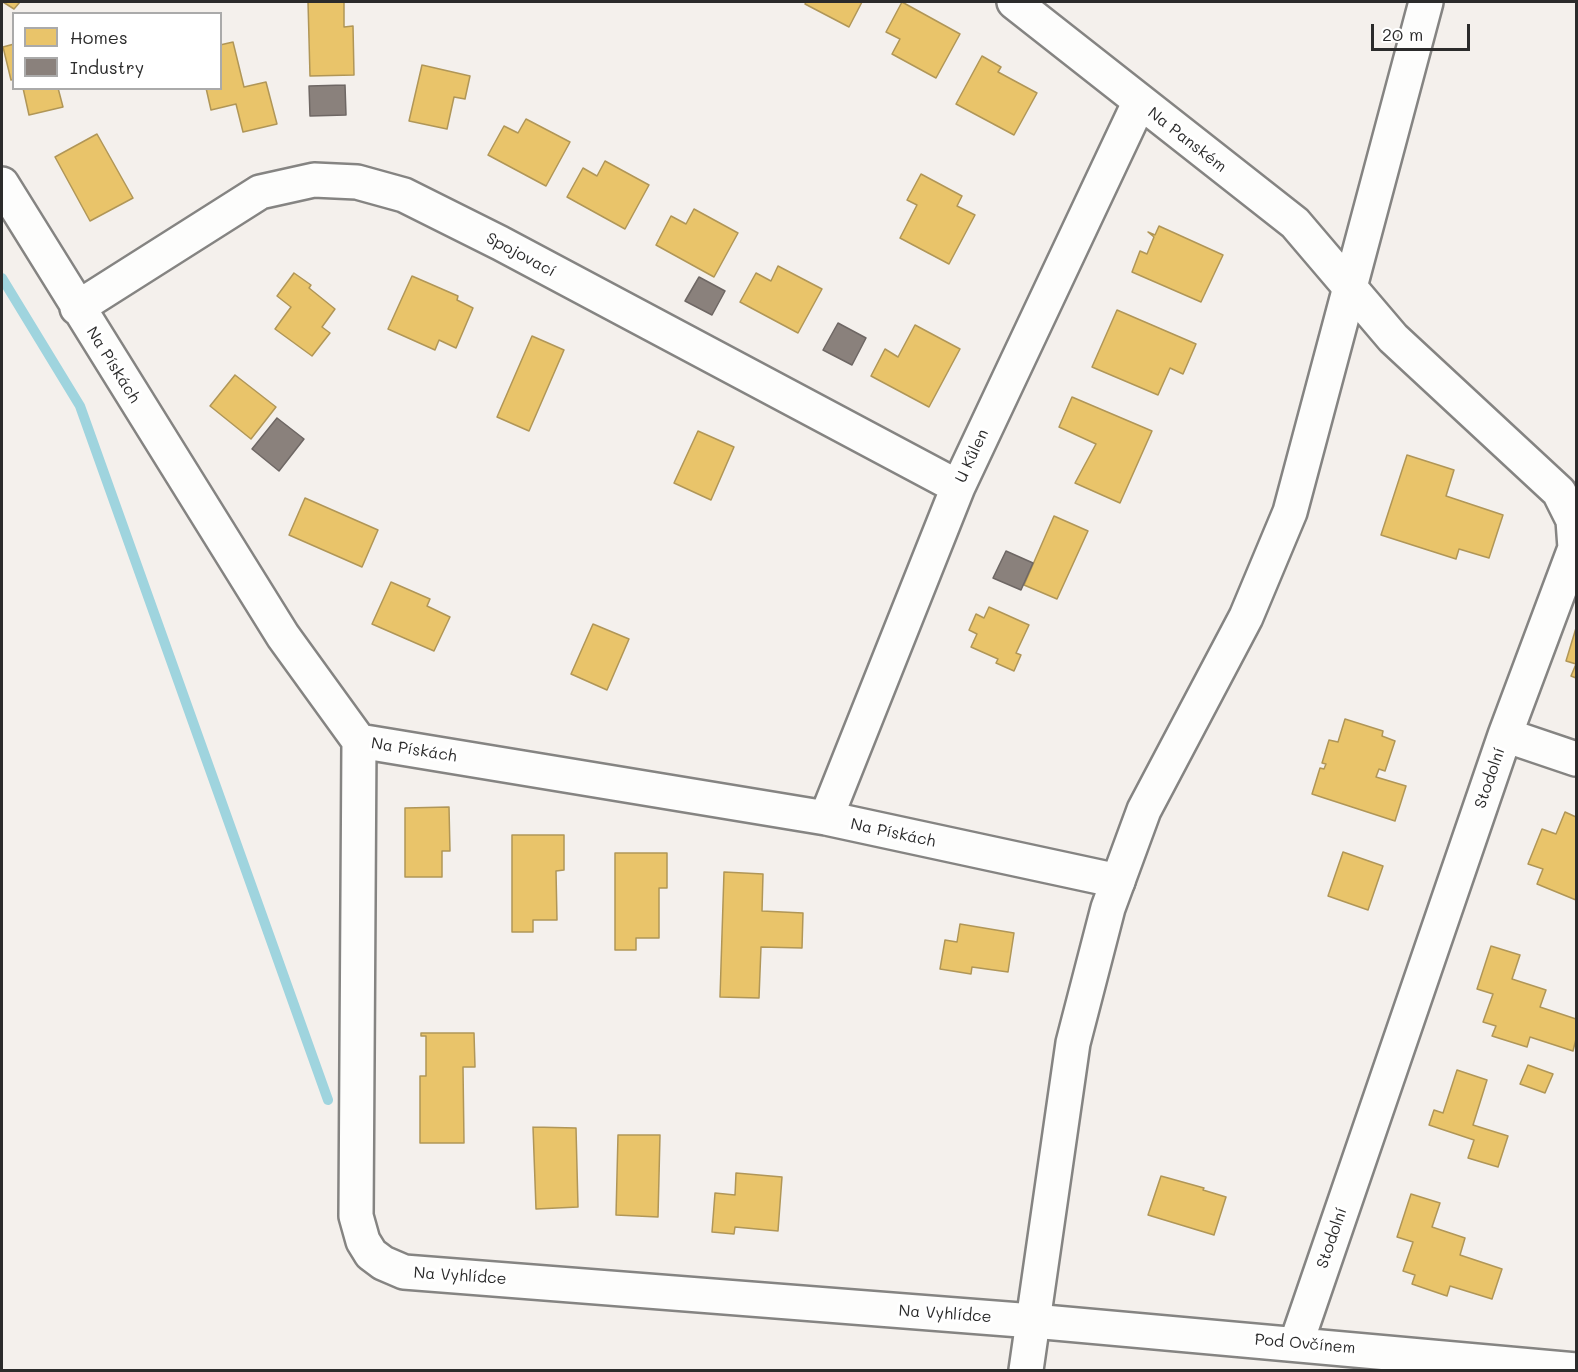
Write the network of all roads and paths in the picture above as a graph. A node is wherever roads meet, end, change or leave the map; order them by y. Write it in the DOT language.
graph roads {
  1 [pos="1014,2"];
  2 [pos="1426,2"];
  3 [pos="1138,102"];
  4 [pos="2,184"];
  5 [pos="1348,289"];
  6 [pos="77,308"];
  7 [pos="958,487"];
  8 [pos="1505,735"];
  9 [pos="359,741"];
  10 [pos="1576,759"];
  11 [pos="826,819"];
  12 [pos="1118,881"];
  13 [pos="1033,1321"];
  14 [pos="1296,1344"];
  15 [pos="1576,1370"];
  16 [pos="1026,1371"];
  1 -- 3 [label="street, Na Panském"];
  2 -- 5 [label="street"];
  3 -- 5 [label="street, Na Panském"];
  3 -- 7 [label="street, U Kůlen"];
  4 -- 6 [label="street, Na Pískách"];
  5 -- 8 [label="street, Stodolní"];
  5 -- 12 [label="street"];
  6 -- 7 [label="street, Spojovací"];
  6 -- 9 [label="street, Na Pískách"];
  7 -- 11 [label="street, U Kůlen"];
  8 -- 10 [label="street"];
  8 -- 14 [label="street, Stodolní"];
  9 -- 11 [label="street, Na Pískách"];
  9 -- 13 [label="street, Na Vyhlídce"];
  11 -- 12 [label="street, Na Pískách"];
  12 -- 13 [label="street"];
  13 -- 14 [label="street, Pod Ovčínem"];
  13 -- 16 [label="street"];
  14 -- 15 [label="street, Pod Ovčínem"];
}
